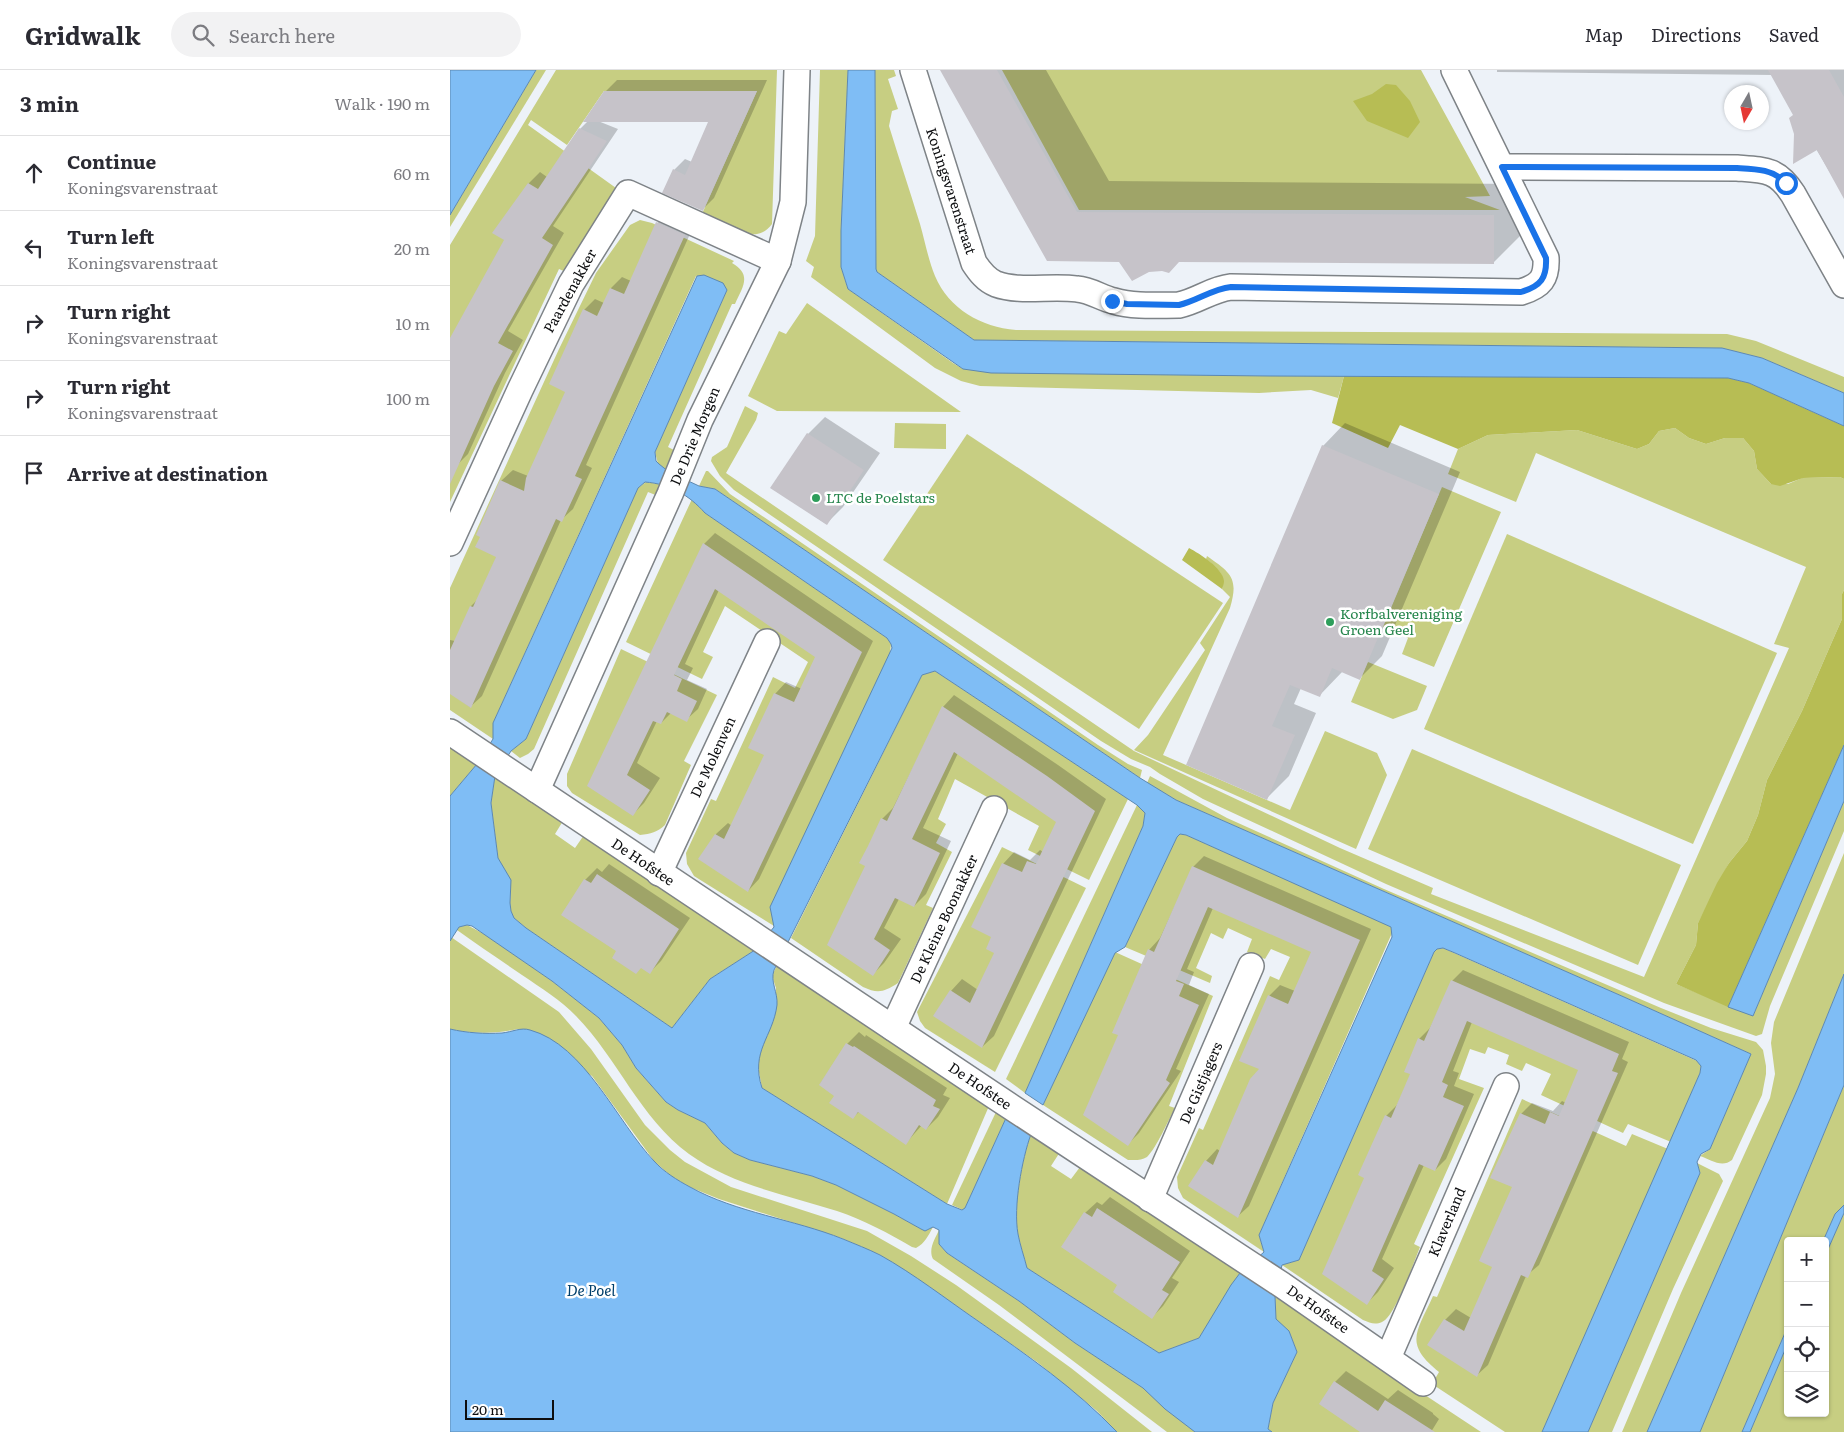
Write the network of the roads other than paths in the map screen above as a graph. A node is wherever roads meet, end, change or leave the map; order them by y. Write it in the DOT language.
graph roads {
  1 [pos="797,70"];
  2 [pos="913,70"];
  3 [pos="1454,70"];
  4 [pos="1502,167"];
  5 [pos="778,261"];
  6 [pos="1844,285"];
  7 [pos="450,542"];
  8 [pos="767,642"];
  9 [pos="450,732"];
  10 [pos="537,790"];
  11 [pos="994,809"];
  12 [pos="659,873"];
  13 [pos="1251,966"];
  14 [pos="893,1028"];
  15 [pos="1506,1086"];
  16 [pos="1150,1199"];
  17 [pos="1388,1358"];
  18 [pos="1423,1383"];
  1 -- 5 [label="street, De Drie Morgen"];
  2 -- 4 [label="street, Koningsvarenstraat"];
  3 -- 4 [label="street, Koningsvarenstraat"];
  4 -- 6 [label="street"];
  5 -- 7 [label="street, Paardenakker"];
  5 -- 10 [label="street, De Drie Morgen"];
  8 -- 12 [label="street, De Molenven"];
  9 -- 10 [label="street"];
  10 -- 12 [label="street, De Hofstee"];
  11 -- 14 [label="street, De Kleine Boonakker"];
  12 -- 14 [label="street, De Hofstee"];
  13 -- 16 [label="street, De Gistjagers"];
  14 -- 16 [label="street, De Hofstee"];
  15 -- 17 [label="street, Klaverland"];
  16 -- 17 [label="street, De Hofstee"];
  17 -- 18 [label="street, De Hofstee"];
}
